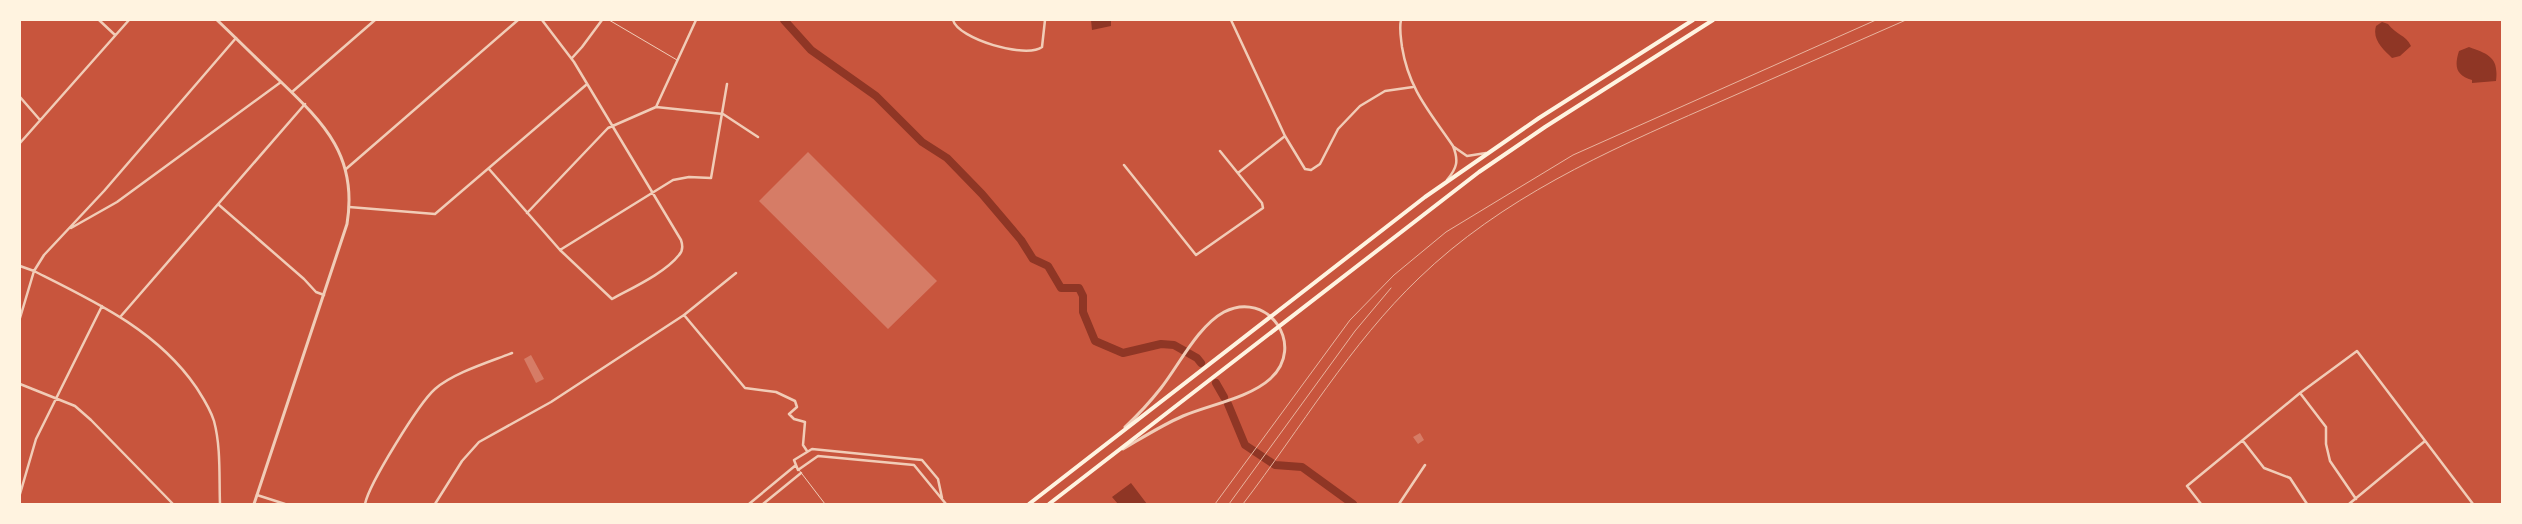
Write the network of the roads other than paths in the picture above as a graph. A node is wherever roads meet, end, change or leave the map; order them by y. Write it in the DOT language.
graph roads {
  1 [pos="100,20"];
  2 [pos="129,20"];
  3 [pos="217,20"];
  4 [pos="367,20"];
  5 [pos="376,20"];
  6 [pos="518,20"];
  7 [pos="542,20"];
  8 [pos="602,20"];
  9 [pos="610,20"];
  10 [pos="696,20"];
  11 [pos="953,20"];
  12 [pos="1045,20"];
  13 [pos="1231,20"];
  14 [pos="1401,20"];
  15 [pos="1692,20"];
  16 [pos="1713,20"];
  17 [pos="370,24"];
  18 [pos="115,35"];
  19 [pos="236,38"];
  20 [pos="572,58"];
  21 [pos="677,60"];
  22 [pos="281,82"];
  23 [pos="728,84"];
  24 [pos="586,85"];
  25 [pos="1413,88"];
  26 [pos="292,92"];
  27 [pos="20,97"];
  28 [pos="305,104"];
  29 [pos="656,107"];
  30 [pos="722,114"];
  31 [pos="40,120"];
  32 [pos="612,125"];
  33 [pos="1285,136"];
  34 [pos="758,137"];
  35 [pos="20,142"];
  36 [pos="1453,146"];
  37 [pos="1494,150"];
  38 [pos="1220,151"];
  39 [pos="1124,165"];
  40 [pos="346,168"];
  41 [pos="489,169"];
  42 [pos="1238,173"];
  43 [pos="1444,184"];
  44 [pos="653,192"];
  45 [pos="219,206"];
  46 [pos="350,207"];
  47 [pos="527,213"];
  48 [pos="70,229"];
  49 [pos="560,250"];
  50 [pos="20,266"];
  51 [pos="34,271"];
  52 [pos="736,274"];
  53 [pos="324,295"];
  54 [pos="102,306"];
  55 [pos="684,315"];
  56 [pos="121,316"];
  57 [pos="20,318"];
  58 [pos="512,353"];
  59 [pos="20,384"];
  60 [pos="2300,393"];
  61 [pos="58,397"];
  62 [pos="2243,441"];
  63 [pos="2425,441"];
  64 [pos="1109,444"];
  65 [pos="807,452"];
  66 [pos="1114,454"];
  67 [pos="796,465"];
  68 [pos="1425,465"];
  69 [pos="800,471"];
  70 [pos="20,494"];
  71 [pos="258,495"];
  72 [pos="942,498"];
  73 [pos="2356,499"];
  74 [pos="173,504"];
  75 [pos="220,504"];
  76 [pos="254,504"];
  77 [pos="286,504"];
  78 [pos="366,504"];
  79 [pos="435,504"];
  80 [pos="749,504"];
  81 [pos="763,504"];
  82 [pos="825,504"];
  83 [pos="946,504"];
  84 [pos="1029,504"];
  85 [pos="1049,504"];
  86 [pos="1399,504"];
  87 [pos="2201,504"];
  88 [pos="2307,504"];
  89 [pos="2349,504"];
  90 [pos="2473,504"];
  1 -- 18 [label="street"];
  2 -- 18 [label="street"];
  3 -- 19 [label="street"];
  4 -- 17 [label="street"];
  5 -- 17 [label="street"];
  6 -- 40 [label="street"];
  7 -- 20 [label="street"];
  8 -- 20 [label="street"];
  9 -- 21 [label="lane"];
  10 -- 21 [label="street"];
  11 -- 12 [label="street"];
  13 -- 33 [label="street"];
  14 -- 25 [label="street"];
  15 -- 37 [label="highway"];
  16 -- 66 [label="highway"];
  17 -- 26 [label="street"];
  18 -- 31 [label="street"];
  19 -- 22 [label="street"];
  19 -- 48 [label="street"];
  20 -- 24 [label="street"];
  21 -- 29 [label="street"];
  22 -- 26 [label="street"];
  22 -- 48 [label="street"];
  23 -- 30 [label="street"];
  24 -- 32 [label="street"];
  24 -- 41 [label="street"];
  25 -- 33 [label="street"];
  25 -- 36 [label="street"];
  26 -- 28 [label="street"];
  27 -- 31 [label="street"];
  28 -- 40 [label="street"];
  28 -- 45 [label="street"];
  29 -- 30 [label="street"];
  29 -- 32 [label="street"];
  30 -- 34 [label="street"];
  30 -- 44 [label="street"];
  31 -- 35 [label="street"];
  32 -- 44 [label="street"];
  32 -- 47 [label="street"];
  33 -- 42 [label="street"];
  36 -- 37 [label="street"];
  36 -- 43 [label="street"];
  37 -- 43 [label="highway"];
  38 -- 42 [label="street"];
  39 -- 42 [label="street"];
  40 -- 46 [label="street"];
  41 -- 46 [label="street"];
  41 -- 47 [label="street"];
  43 -- 64 [label="highway"];
  44 -- 49 [label="street"];
  44 -- 49 [label="street"];
  45 -- 53 [label="street"];
  45 -- 56 [label="street"];
  46 -- 53 [label="street"];
  47 -- 49 [label="street"];
  48 -- 51 [label="street"];
  50 -- 51 [label="street"];
  51 -- 54 [label="street"];
  51 -- 57 [label="street"];
  52 -- 55 [label="street"];
  53 -- 71 [label="street"];
  54 -- 56 [label="street"];
  54 -- 61 [label="street"];
  55 -- 65 [label="street"];
  55 -- 79 [label="street"];
  56 -- 75 [label="street"];
  58 -- 78 [label="street"];
  59 -- 61 [label="street"];
  60 -- 62 [label="street"];
  60 -- 63 [label="street"];
  60 -- 73 [label="street"];
  61 -- 70 [label="street"];
  61 -- 74 [label="street"];
  62 -- 87 [label="street"];
  62 -- 88 [label="street"];
  63 -- 73 [label="street"];
  63 -- 90 [label="street"];
  64 -- 66 [label="street"];
  64 -- 84 [label="highway"];
  65 -- 67 [label="street"];
  65 -- 72 [label="street"];
  66 -- 85 [label="highway"];
  67 -- 69 [label="street"];
  67 -- 80 [label="street"];
  68 -- 86 [label="street"];
  69 -- 72 [label="street"];
  69 -- 81 [label="street"];
  69 -- 82 [label="lane"];
  71 -- 76 [label="street"];
  71 -- 77 [label="street"];
  72 -- 83 [label="street"];
  73 -- 89 [label="street"];
}
